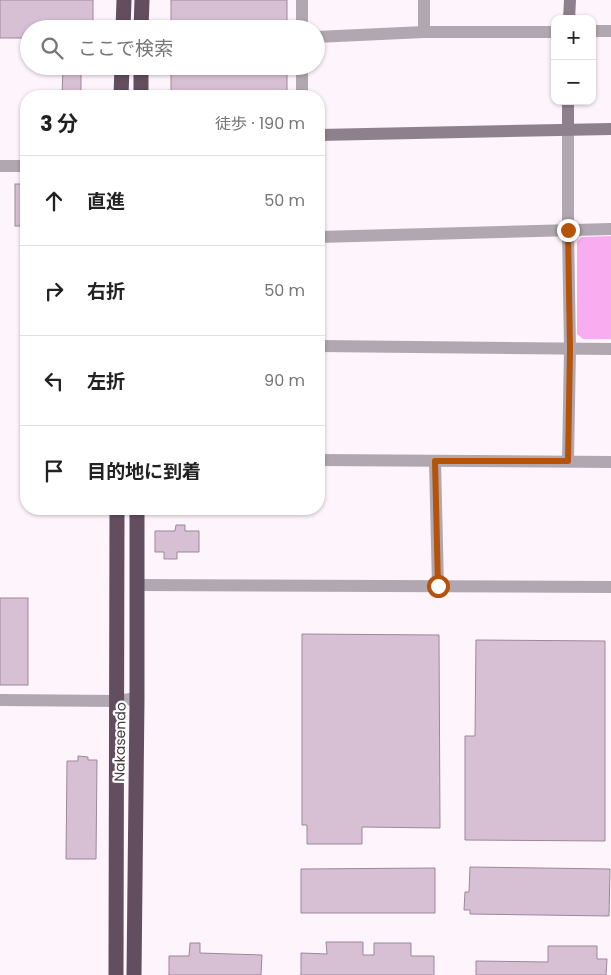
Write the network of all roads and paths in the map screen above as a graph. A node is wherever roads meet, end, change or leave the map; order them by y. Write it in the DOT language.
graph roads {
  1 [pos="124,0"];
  2 [pos="142,0"];
  3 [pos="302,0"];
  4 [pos="424,0"];
  5 [pos="570,0"];
  6 [pos="569,15"];
  7 [pos="124,20"];
  8 [pos="141,20"];
  9 [pos="302,20"];
  10 [pos="596,31"];
  11 [pos="611,31"];
  12 [pos="424,32"];
  13 [pos="551,32"];
  14 [pos="325,37"];
  15 [pos="122,75"];
  16 [pos="141,75"];
  17 [pos="302,75"];
  18 [pos="121,90"];
  19 [pos="140,90"];
  20 [pos="302,90"];
  21 [pos="568,105"];
  22 [pos="568,129"];
  23 [pos="611,129"];
  24 [pos="325,135"];
  25 [pos="0,166"];
  26 [pos="20,166"];
  27 [pos="611,229"];
  28 [pos="568,230"];
  29 [pos="325,237"];
  30 [pos="325,346"];
  31 [pos="570,349"];
  32 [pos="611,349"];
  33 [pos="325,460"];
  34 [pos="435,461"];
  35 [pos="568,461"];
  36 [pos="611,462"];
  37 [pos="118,515"];
  38 [pos="138,515"];
  39 [pos="137,585"];
  40 [pos="438,586"];
  41 [pos="611,587"];
  42 [pos="137,698"];
  43 [pos="0,700"];
  44 [pos="117,701"];
  45 [pos="116,975"];
  46 [pos="134,975"];
  1 -- 7 [label="highway"];
  2 -- 8 [label="highway"];
  3 -- 9 [label="street"];
  4 -- 12 [label="street"];
  5 -- 6 [label="street"];
  10 -- 11 [label="street"];
  12 -- 13 [label="street"];
  12 -- 14 [label="street"];
  15 -- 18 [label="highway"];
  16 -- 19 [label="highway"];
  17 -- 20 [label="street"];
  21 -- 22 [label="street"];
  22 -- 23 [label="street"];
  22 -- 24 [label="street"];
  22 -- 28 [label="street"];
  25 -- 26 [label="street"];
  27 -- 28 [label="street"];
  28 -- 29 [label="street"];
  28 -- 31 [label="street"];
  30 -- 31 [label="street"];
  31 -- 32 [label="street"];
  31 -- 35 [label="street"];
  33 -- 34 [label="street"];
  34 -- 35 [label="street"];
  34 -- 40 [label="street"];
  35 -- 36 [label="street"];
  37 -- 44 [label="highway, Nakasendo"];
  38 -- 39 [label="highway, Nakasendo"];
  39 -- 40 [label="street"];
  39 -- 42 [label="highway, Nakasendo"];
  40 -- 41 [label="street"];
  42 -- 44 [label="street"];
  42 -- 46 [label="highway, Nakasendo"];
  43 -- 44 [label="street"];
  44 -- 45 [label="highway, Nakasendo"];
}
